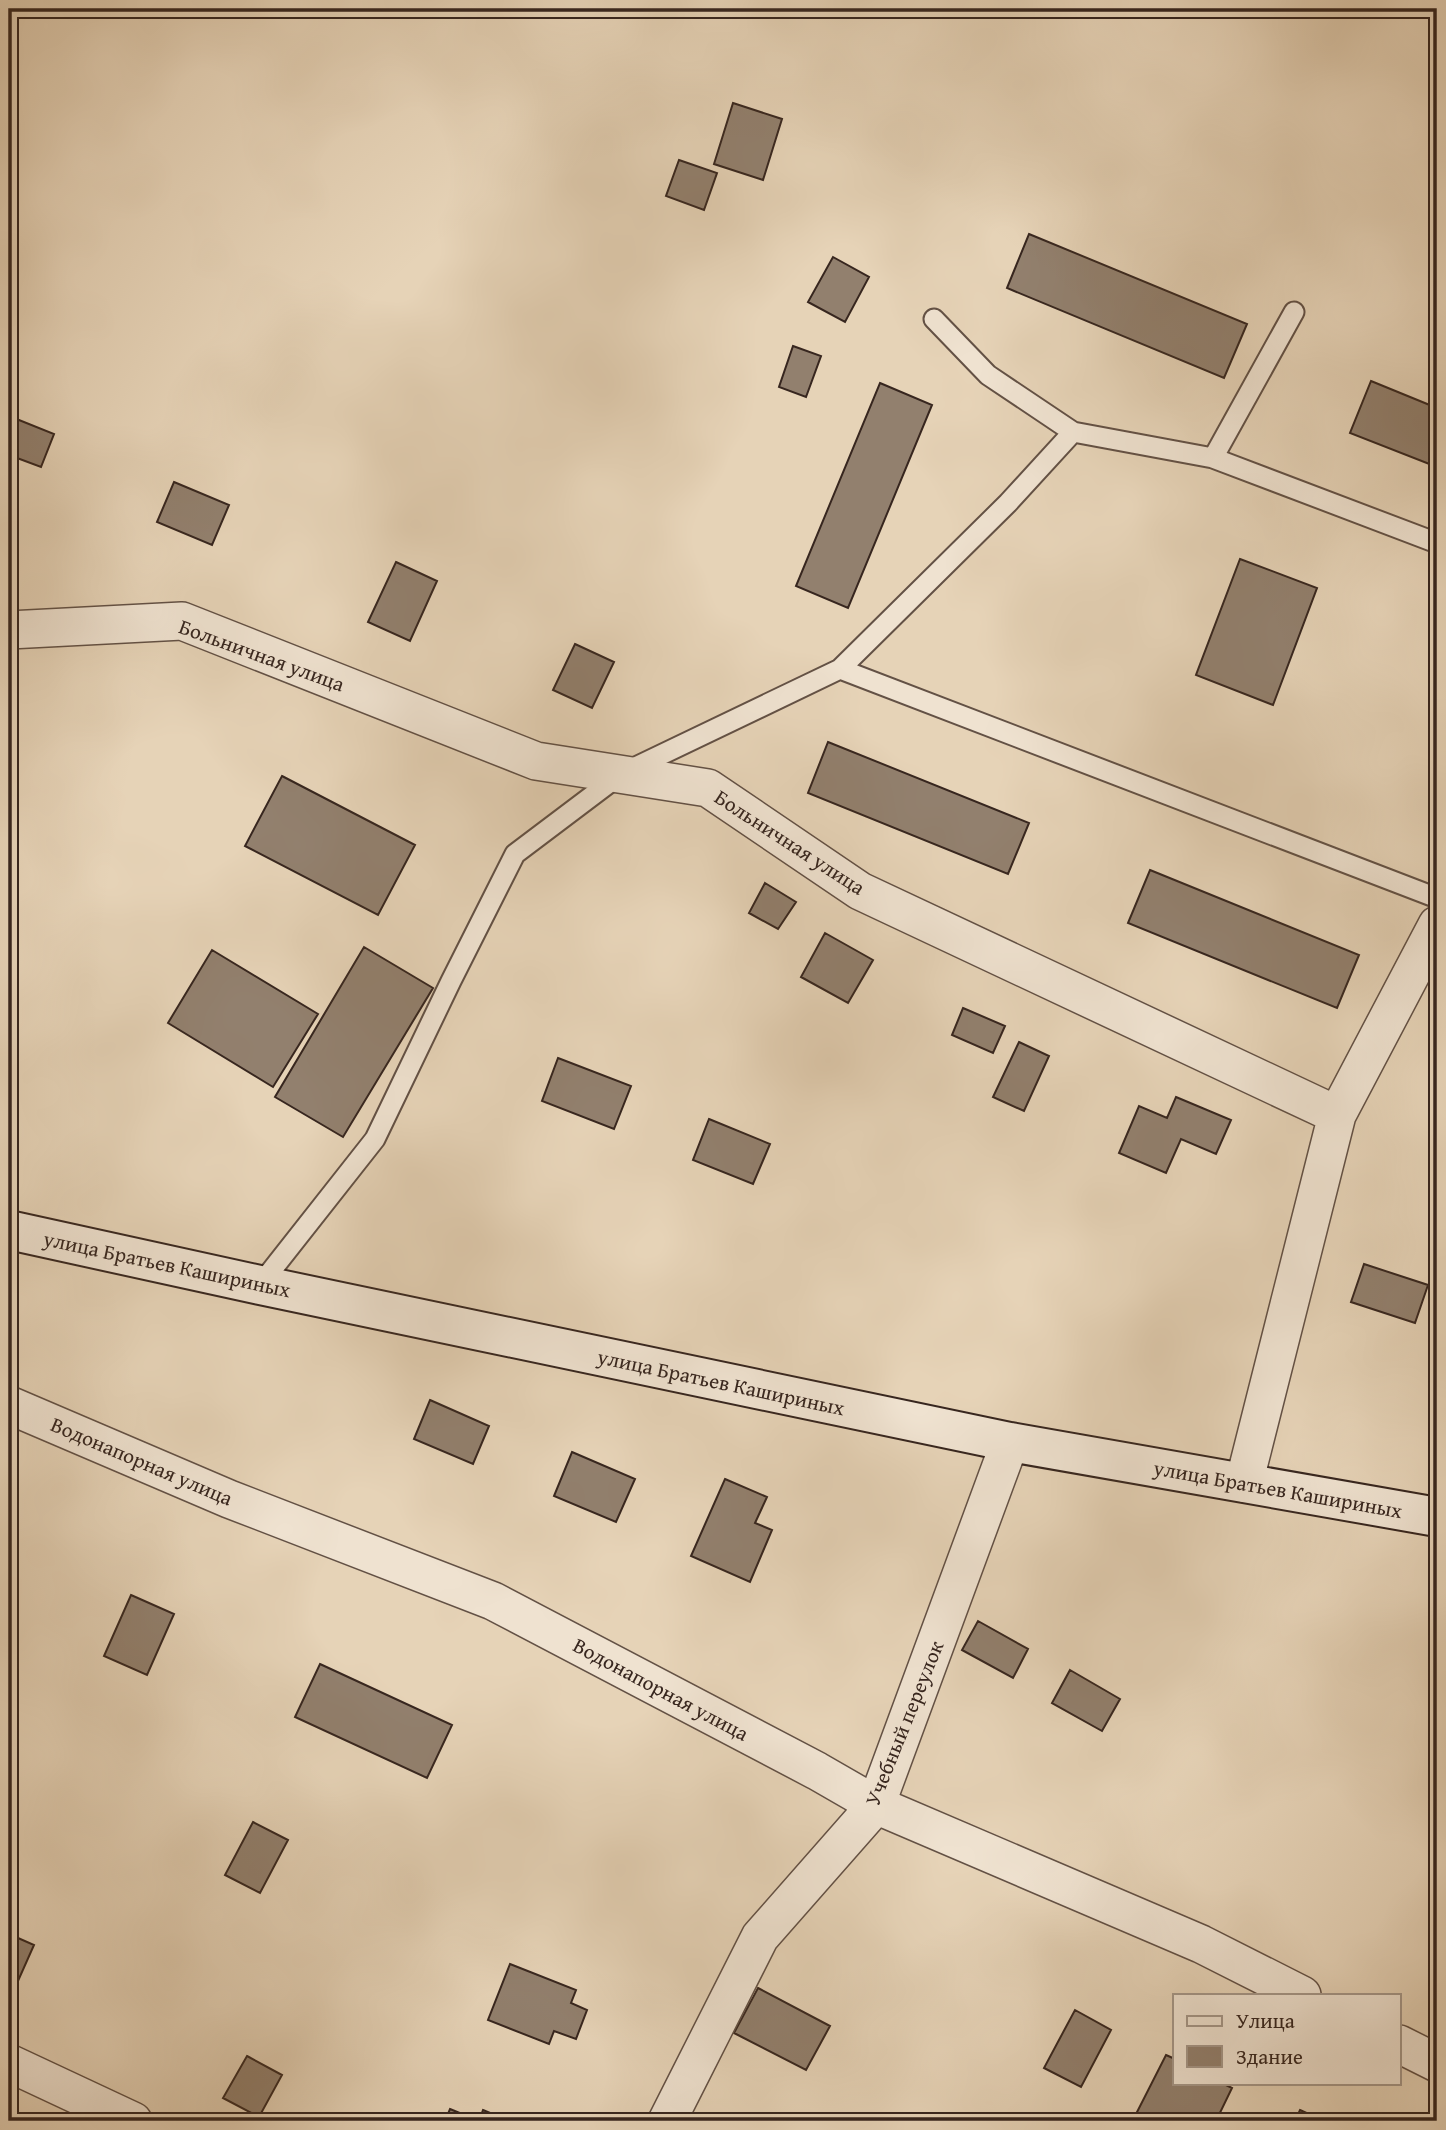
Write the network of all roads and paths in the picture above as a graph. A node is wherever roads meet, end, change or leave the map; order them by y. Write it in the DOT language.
graph roads {
  1 [pos="1294,312"];
  2 [pos="934,319"];
  3 [pos="1073,432"];
  4 [pos="1213,458"];
  5 [pos="1437,542"];
  6 [pos="9,630"];
  7 [pos="840,669"];
  8 [pos="621,774"];
  9 [pos="1437,898"];
  10 [pos="1437,925"];
  11 [pos="1337,1115"];
  12 [pos="9,1230"];
  13 [pos="260,1285"];
  14 [pos="9,1405"];
  15 [pos="1010,1442"];
  16 [pos="1244,1483"];
  17 [pos="1437,1517"];
  18 [pos="876,1805"];
  19 [pos="1300,1994"];
  20 [pos="1400,2044"];
  21 [pos="9,2063"];
  22 [pos="1437,2063"];
  23 [pos="133,2121"];
  24 [pos="667,2121"];
  1 -- 4 [label="lane"];
  2 -- 3 [label="lane"];
  3 -- 4 [label="lane"];
  3 -- 7 [label="lane"];
  4 -- 5 [label="lane"];
  6 -- 8 [label="street, Больничная улица"];
  7 -- 8 [label="lane"];
  7 -- 9 [label="lane"];
  8 -- 11 [label="street, Больничная улица"];
  8 -- 13 [label="lane"];
  10 -- 11 [label="street"];
  11 -- 16 [label="street"];
  12 -- 13 [label="main road, улица Братьев Кашириных"];
  13 -- 15 [label="main road, улица Братьев Кашириных"];
  14 -- 18 [label="street, Водонапорная улица"];
  15 -- 16 [label="main road, улица Братьев Кашириных"];
  15 -- 18 [label="street, Учебный переулок"];
  16 -- 17 [label="main road, улица Братьев Кашириных"];
  18 -- 19 [label="street, Водонапорная улица"];
  18 -- 24 [label="street, Учебный переулок"];
  20 -- 22 [label="street"];
  21 -- 23 [label="street"];
}
